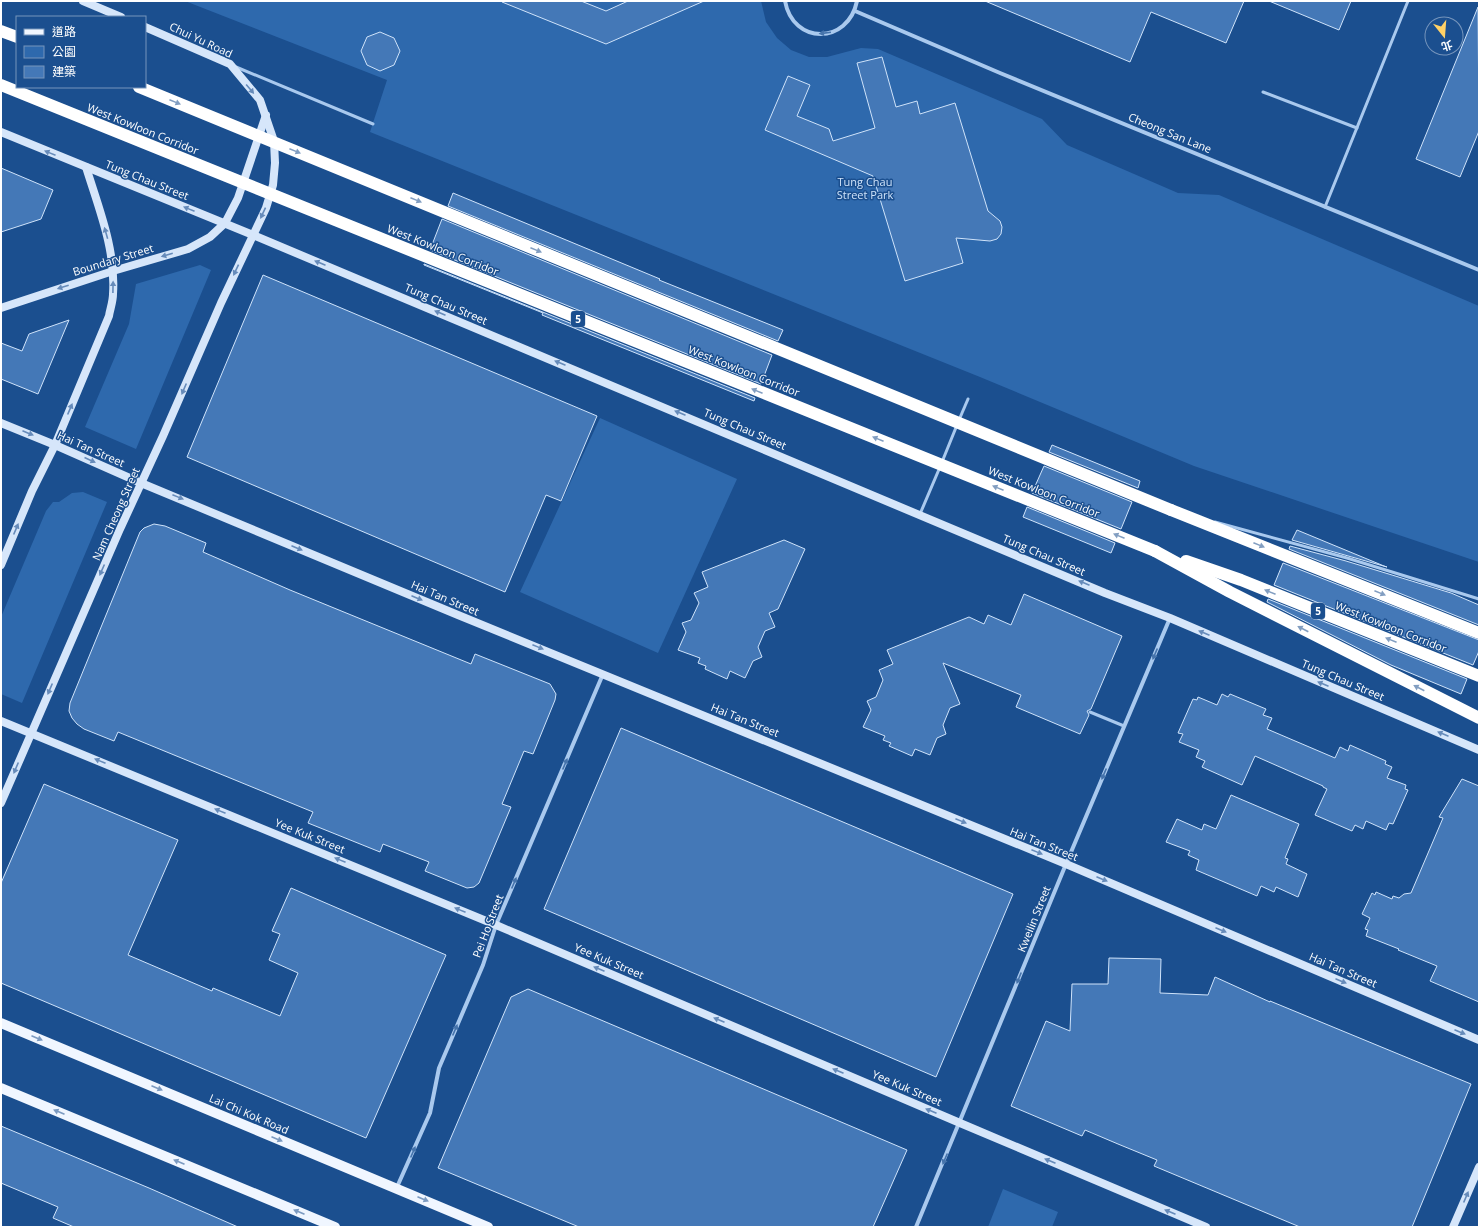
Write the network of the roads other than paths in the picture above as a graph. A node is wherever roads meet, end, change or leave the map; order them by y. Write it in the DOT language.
graph roads {
  1 [pos="83,1"];
  2 [pos="785,1"];
  3 [pos="857,1"];
  4 [pos="1408,1"];
  5 [pos="855,11"];
  6 [pos="119,16"];
  7 [pos="146,27"];
  8 [pos="1,30"];
  9 [pos="16,37"];
  10 [pos="230,64"];
  11 [pos="1,85"];
  12 [pos="141,88"];
  13 [pos="1263,92"];
  14 [pos="266,115"];
  15 [pos="373,124"];
  16 [pos="1357,128"];
  17 [pos="1,132"];
  18 [pos="86,168"];
  19 [pos="1325,206"];
  20 [pos="225,223"];
  21 [pos="253,235"];
  22 [pos="1479,270"];
  23 [pos="113,271"];
  24 [pos="1,308"];
  25 [pos="968,399"];
  26 [pos="1,423"];
  27 [pos="55,445"];
  28 [pos="141,483"];
  29 [pos="1171,510"];
  30 [pos="920,514"];
  31 [pos="1202,518"];
  32 [pos="1209,520"];
  33 [pos="1155,551"];
  34 [pos="1,565"];
  35 [pos="1479,599"];
  36 [pos="1170,618"];
  37 [pos="1479,633"];
  38 [pos="603,674"];
  39 [pos="1479,676"];
  40 [pos="1090,712"];
  41 [pos="1479,718"];
  42 [pos="1,721"];
  43 [pos="1124,726"];
  44 [pos="31,733"];
  45 [pos="1479,750"];
  46 [pos="1,804"];
  47 [pos="1066,864"];
  48 [pos="496,925"];
  49 [pos="1,1023"];
  50 [pos="1479,1040"];
  51 [pos="1,1088"];
  52 [pos="960,1123"];
  53 [pos="1479,1167"];
  54 [pos="397,1188"];
  55 [pos="335,1227"];
  56 [pos="488,1227"];
  57 [pos="916,1227"];
  58 [pos="1206,1227"];
  59 [pos="1453,1227"];
  1 -- 6 [label="street"];
  5 -- 2 [label="street, one-way"];
  3 -- 5 [label="street"];
  4 -- 16 [label="lane"];
  5 -- 19 [label="street, Cheong San Lane"];
  7 -- 10 [label="street, Chui Yu Road"];
  8 -- 9 [label="highway"];
  10 -- 14 [label="street, Chui Yu Road, one-way"];
  10 -- 15 [label="lane"];
  33 -- 11 [label="highway, West Kowloon Corridor / 5, one-way, bridge"];
  12 -- 29 [label="highway, one-way, bridge"];
  13 -- 16 [label="lane"];
  14 -- 20 [label="street, Boundary Street"];
  14 -- 21 [label="street, Chui Yu Road, one-way"];
  16 -- 19 [label="lane"];
  18 -- 17 [label="street, Tung Chau Street, one-way"];
  20 -- 18 [label="street, Tung Chau Street, one-way"];
  23 -- 18 [label="street, one-way"];
  19 -- 22 [label="street, Cheong San Lane"];
  20 -- 21 [label="street, Tung Chau Street"];
  20 -- 23 [label="street, Boundary Street, one-way"];
  21 -- 28 [label="street, Nam Cheong Street, one-way"];
  30 -- 21 [label="street, Tung Chau Street, one-way"];
  23 -- 24 [label="street, Boundary Street, one-way"];
  27 -- 23 [label="street, one-way"];
  25 -- 30 [label="lane"];
  26 -- 27 [label="street, Hai Tan Street, one-way"];
  27 -- 28 [label="street, Hai Tan Street, one-way"];
  34 -- 27 [label="street, one-way"];
  28 -- 38 [label="street, Hai Tan Street, one-way"];
  28 -- 44 [label="street, Nam Cheong Street, one-way"];
  29 -- 31 [label="lane"];
  29 -- 37 [label="highway, one-way"];
  36 -- 30 [label="street, Tung Chau Street, one-way"];
  32 -- 35 [label="lane"];
  39 -- 33 [label="highway, West Kowloon Corridor / 5, one-way"];
  41 -- 33 [label="highway, one-way"];
  36 -- 43 [label="street, Kweilin Street, one-way"];
  45 -- 36 [label="street, Tung Chau Street, one-way"];
  38 -- 47 [label="street, Hai Tan Street, one-way"];
  48 -- 38 [label="street, Pei Ho Street, one-way"];
  40 -- 43 [label="lane"];
  42 -- 44 [label="street, Yee Kuk Street"];
  43 -- 47 [label="street, Kweilin Street, one-way"];
  44 -- 46 [label="street, Nam Cheong Street, one-way"];
  48 -- 44 [label="street, Yee Kuk Street, one-way"];
  47 -- 50 [label="street, Hai Tan Street, one-way"];
  47 -- 52 [label="street, Kweilin Street, one-way"];
  52 -- 48 [label="street, Yee Kuk Street, one-way"];
  54 -- 48 [label="street, Pei Ho Street, one-way"];
  49 -- 54 [label="main road, Lai Chi Kok Road, one-way"];
  55 -- 51 [label="main road, one-way"];
  52 -- 57 [label="street, Kweilin Street, one-way"];
  58 -- 52 [label="street, Yee Kuk Street, one-way"];
  59 -- 53 [label="street, one-way"];
  54 -- 56 [label="main road, Lai Chi Kok Road, one-way"];
}
